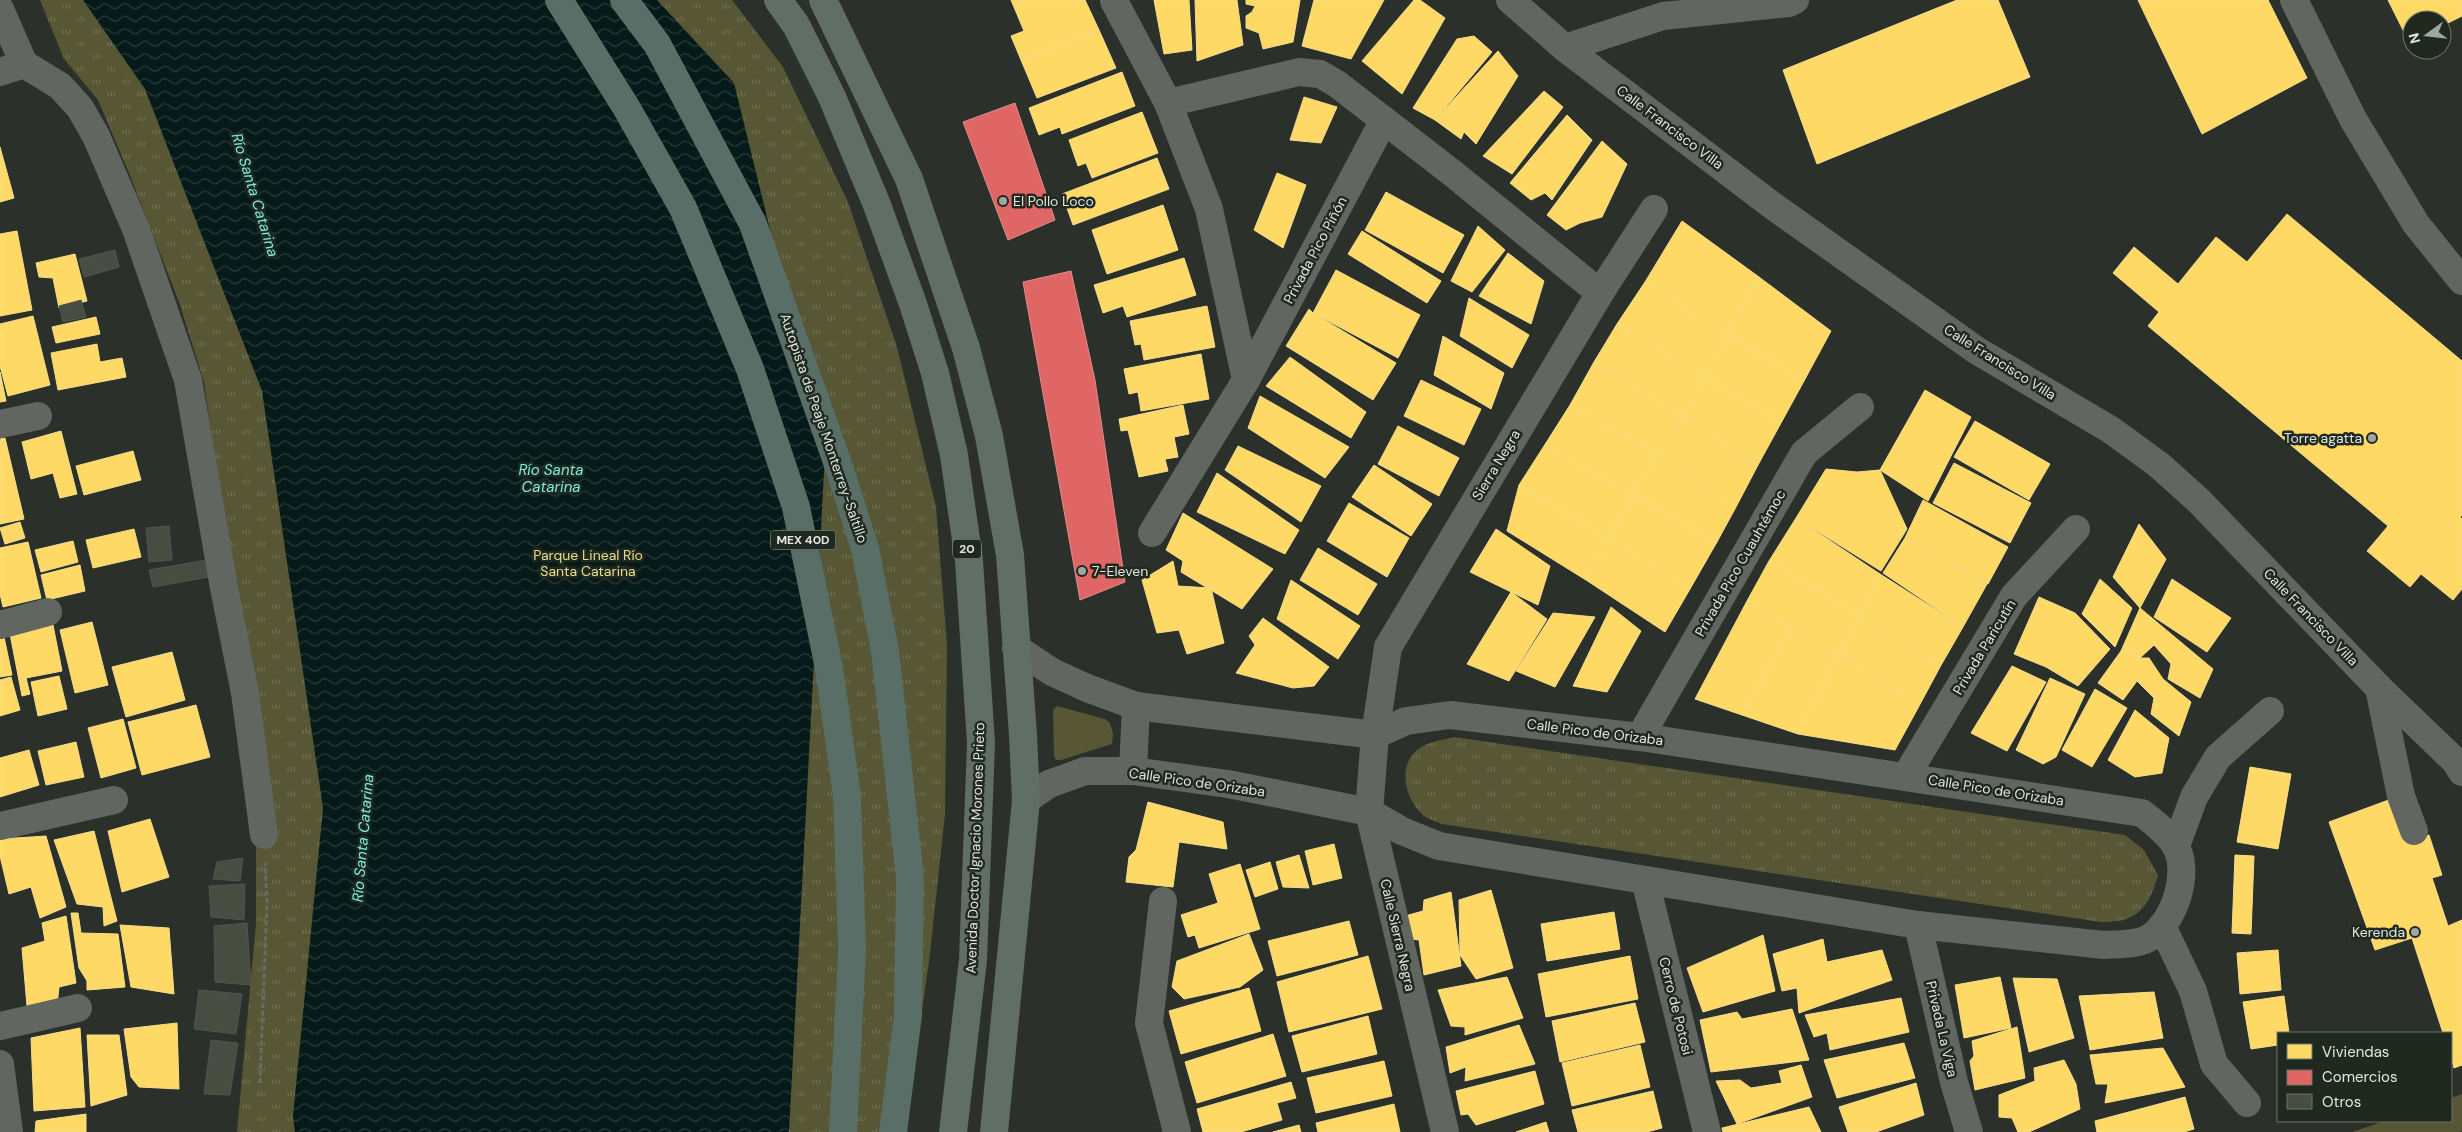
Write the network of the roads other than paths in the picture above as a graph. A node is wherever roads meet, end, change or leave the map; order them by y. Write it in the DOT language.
graph roads {
  1 [pos="559,0"];
  2 [pos="624,0"];
  3 [pos="778,0"];
  4 [pos="823,0"];
  5 [pos="1510,0"];
  6 [pos="1795,0"];
  7 [pos="2294,0"];
  8 [pos="1114,1"];
  9 [pos="0,8"];
  10 [pos="1565,48"];
  11 [pos="12,68"];
  12 [pos="1168,103"];
  13 [pos="1384,120"];
  14 [pos="1654,209"];
  15 [pos="2462,281"];
  16 [pos="1600,293"];
  17 [pos="1246,380"];
  18 [pos="1860,406"];
  19 [pos="38,416"];
  20 [pos="0,424"];
  21 [pos="2076,529"];
  22 [pos="1152,533"];
  23 [pos="48,612"];
  24 [pos="0,625"];
  25 [pos="1016,648"];
  26 [pos="2379,688"];
  27 [pos="1136,706"];
  28 [pos="2270,711"];
  29 [pos="1375,735"];
  30 [pos="1640,737"];
  31 [pos="2460,766"];
  32 [pos="1133,771"];
  33 [pos="1906,776"];
  34 [pos="114,800"];
  35 [pos="1026,800"];
  36 [pos="1369,812"];
  37 [pos="0,826"];
  38 [pos="2414,831"];
  39 [pos="264,835"];
  40 [pos="2176,846"];
  41 [pos="1645,880"];
  42 [pos="1163,901"];
  43 [pos="1918,925"];
  44 [pos="2162,926"];
  45 [pos="78,1008"];
  46 [pos="0,1026"];
  47 [pos="0,1064"];
  48 [pos="2247,1103"];
  49 [pos="9,1132"];
  50 [pos="843,1132"];
  51 [pos="893,1132"];
  52 [pos="952,1132"];
  53 [pos="994,1132"];
  54 [pos="1177,1132"];
  55 [pos="1445,1132"];
  56 [pos="1707,1132"];
  57 [pos="1969,1132"];
  1 -- 50 [label="highway, MEX 40D"];
  2 -- 51 [label="highway, Autopista de Peaje Monterrey-Saltillo"];
  3 -- 52 [label="main road, Avenida Doctor Ignacio Morones Prieto / 20"];
  4 -- 25 [label="main road"];
  5 -- 10 [label="street, Calle Francisco Villa"];
  6 -- 10 [label="street"];
  7 -- 15 [label="street"];
  8 -- 12 [label="street"];
  9 -- 11 [label="street"];
  10 -- 26 [label="street, Calle Francisco Villa"];
  11 -- 39 [label="street"];
  12 -- 13 [label="street"];
  12 -- 17 [label="street"];
  13 -- 16 [label="street"];
  13 -- 17 [label="street, Privada Pico Piñón"];
  14 -- 16 [label="street, Sierra Negra"];
  16 -- 29 [label="street, Sierra Negra"];
  17 -- 22 [label="street, Privada Pico Piñón"];
  18 -- 30 [label="street, Privada Pico Cuauhtémoc"];
  19 -- 20 [label="street"];
  21 -- 33 [label="street, Privada Paricutín"];
  23 -- 24 [label="street"];
  25 -- 27 [label="street, Calle Pico de Orizaba"];
  25 -- 35 [label="main road"];
  26 -- 31 [label="street, Calle Francisco Villa"];
  26 -- 38 [label="street"];
  27 -- 29 [label="street, Calle Pico de Orizaba"];
  27 -- 32 [label="street"];
  28 -- 40 [label="street, Calle Pico de Orizaba"];
  29 -- 30 [label="street, Calle Pico de Orizaba"];
  29 -- 36 [label="street, Calle Sierra Negra"];
  30 -- 33 [label="street, Calle Pico de Orizaba"];
  32 -- 35 [label="street, Calle Pico de Orizaba"];
  32 -- 36 [label="street, Calle Pico de Orizaba"];
  33 -- 40 [label="street, Calle Pico de Orizaba"];
  34 -- 37 [label="street"];
  35 -- 53 [label="main road"];
  36 -- 41 [label="street, Calle Pico de Orizaba"];
  36 -- 55 [label="street, Calle Sierra Negra"];
  40 -- 44 [label="street, Calle Pico de Orizaba"];
  41 -- 43 [label="street, Calle Pico de Orizaba"];
  41 -- 56 [label="street, Cerro de Potosi"];
  42 -- 54 [label="street"];
  43 -- 44 [label="street, Calle Pico de Orizaba"];
  43 -- 57 [label="street, Privada La Viga"];
  44 -- 48 [label="street"];
  45 -- 46 [label="street"];
  47 -- 49 [label="street"];
}
